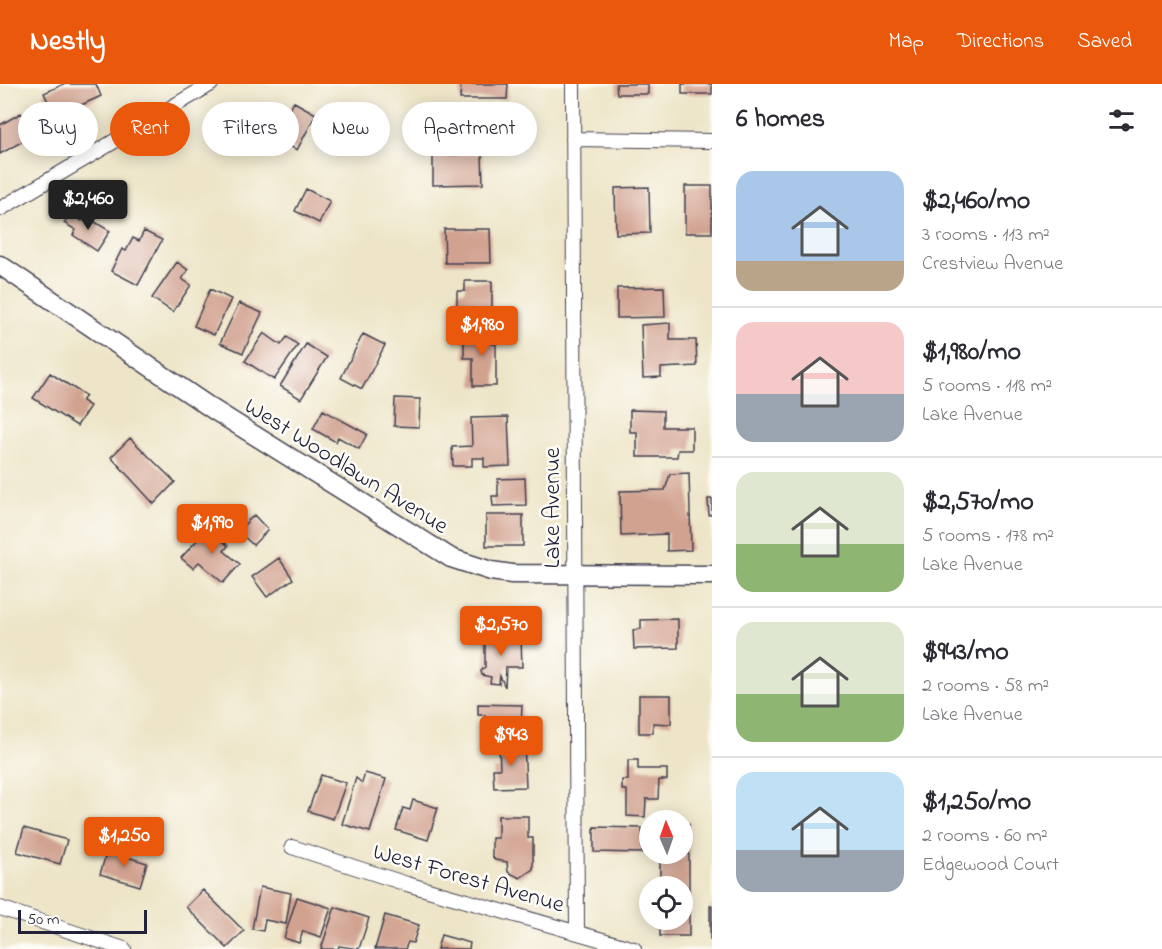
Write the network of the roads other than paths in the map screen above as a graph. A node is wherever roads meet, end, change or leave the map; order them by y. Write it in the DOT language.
graph roads {
  1 [pos="211,84"];
  2 [pos="573,84"];
  3 [pos="573,139"];
  4 [pos="712,141"];
  5 [pos="0,209"];
  6 [pos="0,265"];
  7 [pos="574,575"];
  8 [pos="712,575"];
  9 [pos="292,847"];
  10 [pos="0,908"];
  11 [pos="577,932"];
  12 [pos="595,943"];
  13 [pos="124,949"];
  14 [pos="634,949"];
  1 -- 5 [label="street"];
  2 -- 3 [label="street, Lake Avenue"];
  3 -- 4 [label="street"];
  3 -- 7 [label="street, Lake Avenue"];
  6 -- 7 [label="street, West Woodlawn Avenue"];
  7 -- 8 [label="street, West Woodlawn Avenue"];
  7 -- 11 [label="street, Lake Avenue"];
  9 -- 11 [label="street, West Forest Avenue"];
  10 -- 13 [label="street"];
  11 -- 12 [label="street, West Forest Avenue"];
  12 -- 14 [label="street, West Forest Avenue"];
}
